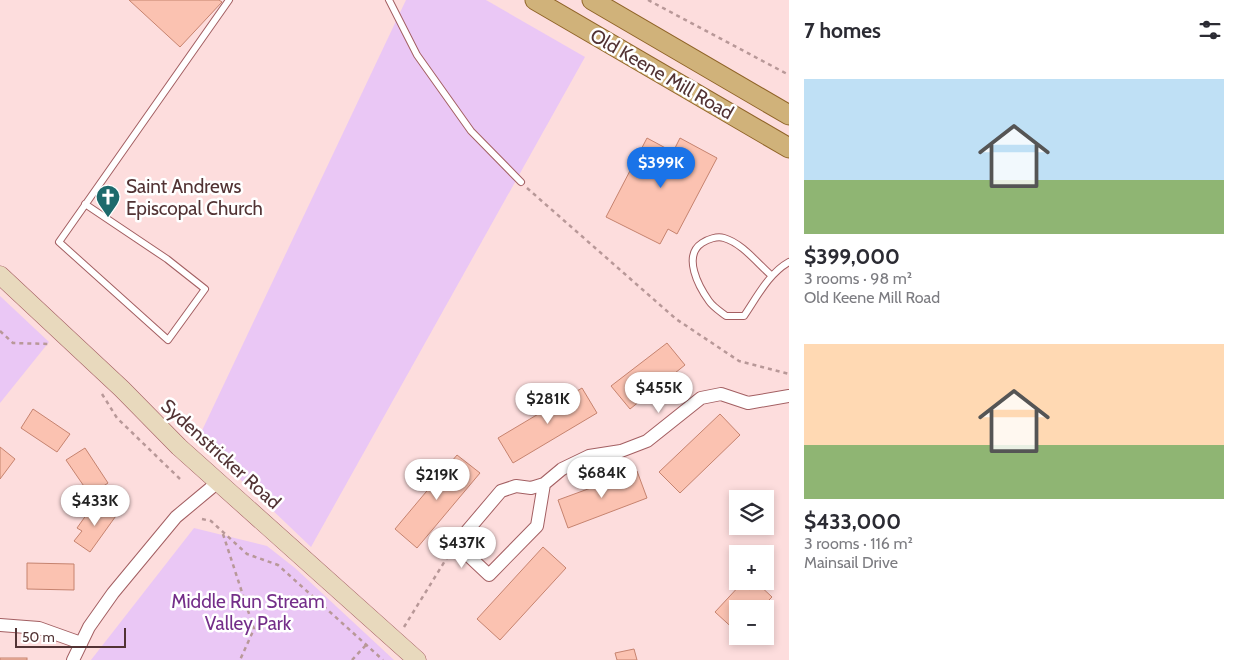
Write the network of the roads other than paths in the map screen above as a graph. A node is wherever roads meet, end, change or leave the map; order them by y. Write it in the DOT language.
graph roads {
  1 [pos="229,0"];
  2 [pos="389,0"];
  3 [pos="535,0"];
  4 [pos="592,0"];
  5 [pos="789,116"];
  6 [pos="789,148"];
  7 [pos="521,182"];
  8 [pos="85,204"];
  9 [pos="789,262"];
  10 [pos="0,275"];
  11 [pos="772,276"];
  12 [pos="789,396"];
  13 [pos="218,482"];
  14 [pos="544,484"];
  15 [pos="0,626"];
  16 [pos="81,643"];
  17 [pos="73,660"];
  18 [pos="417,660"];
  1 -- 8 [label="lane"];
  2 -- 7 [label="lane"];
  3 -- 6 [label="main road, Old Keene Mill Road"];
  4 -- 5 [label="main road, Old Keene Mill Road"];
  8 -- 8 [label="lane"];
  9 -- 11 [label="lane"];
  10 -- 13 [label="main road, Sydenstricker Road"];
  11 -- 11 [label="lane"];
  12 -- 14 [label="street"];
  13 -- 16 [label="street"];
  13 -- 18 [label="main road, Sydenstricker Road"];
  14 -- 14 [label="street"];
  15 -- 16 [label="street"];
  16 -- 17 [label="street"];
}
